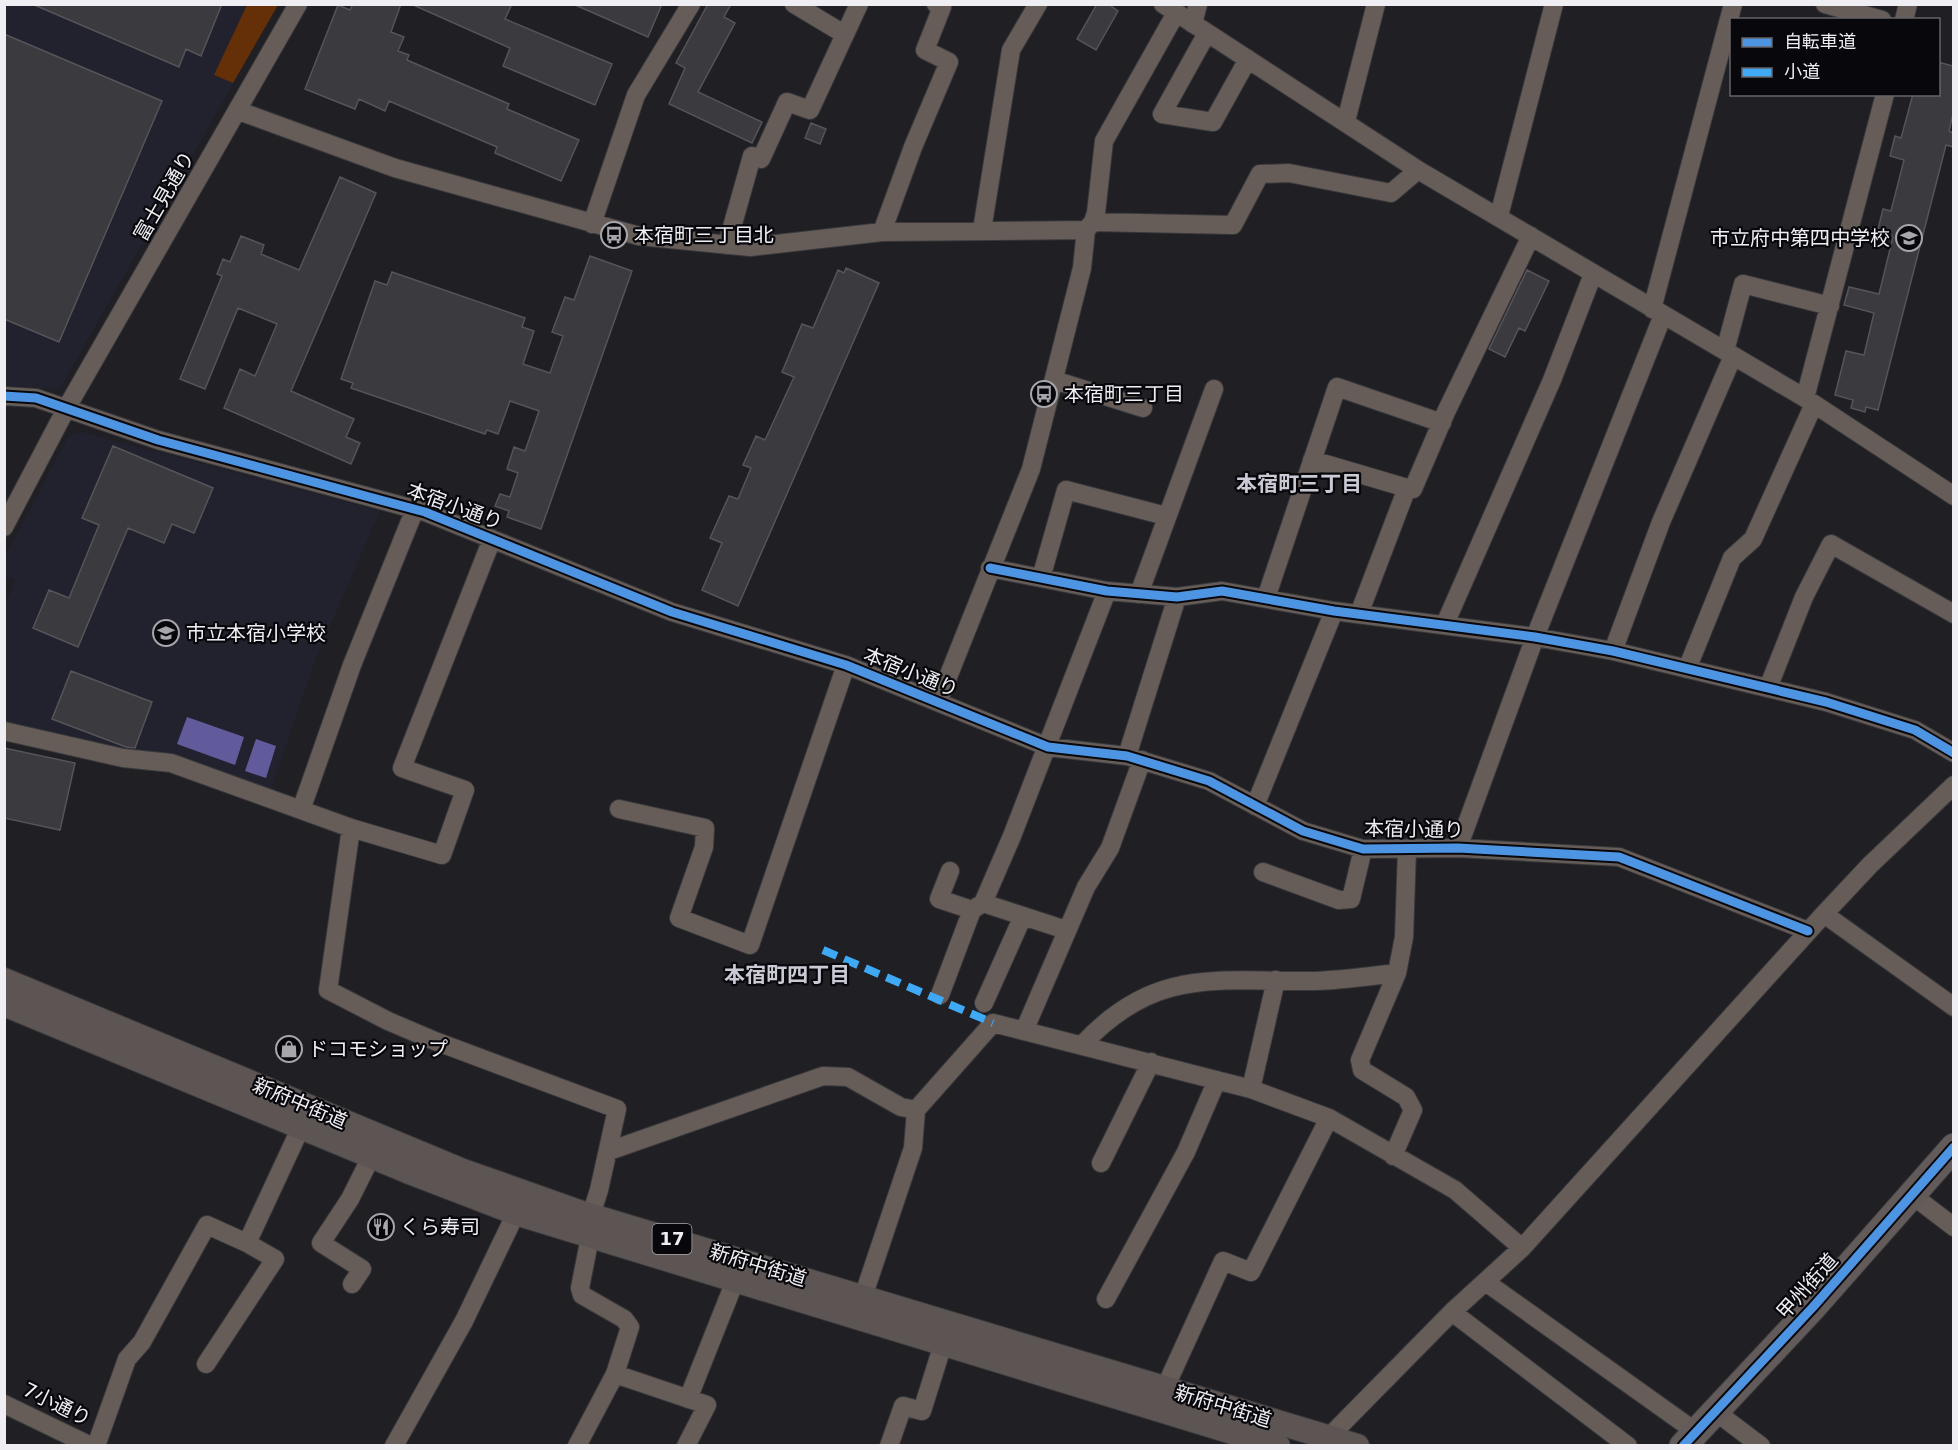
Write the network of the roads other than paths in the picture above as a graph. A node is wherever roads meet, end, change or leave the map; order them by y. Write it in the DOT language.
graph roads {
  1 [pos="298,4"];
  2 [pos="692,4"];
  3 [pos="794,4"];
  4 [pos="859,4"];
  5 [pos="936,4"];
  6 [pos="1038,4"];
  7 [pos="1198,4"];
  8 [pos="1376,4"];
  9 [pos="1554,4"];
  10 [pos="1733,4"];
  11 [pos="1825,4"];
  12 [pos="1170,9"];
  13 [pos="1875,18"];
  14 [pos="1200,28"];
  15 [pos="844,34"];
  16 [pos="1248,59"];
  17 [pos="1884,96"];
  18 [pos="239,111"];
  19 [pos="1347,121"];
  20 [pos="1418,170"];
  21 [pos="1499,216"];
  22 [pos="592,224"];
  23 [pos="1090,226"];
  24 [pos="981,230"];
  25 [pos="882,232"];
  26 [pos="1531,236"];
  27 [pos="727,245"];
  28 [pos="1593,274"];
  29 [pos="1830,306"];
  30 [pos="1658,312"];
  31 [pos="1729,353"];
  32 [pos="1054,380"];
  33 [pos="1214,389"];
  34 [pos="4,396"];
  35 [pos="1809,401"];
  36 [pos="1143,408"];
  37 [pos="66,409"];
  38 [pos="1442,423"];
  39 [pos="1312,460"];
  40 [pos="1407,488"];
  41 [pos="1953,496"];
  42 [pos="415,509"];
  43 [pos="1166,516"];
  44 [pos="4,527"];
  45 [pos="492,539"];
  46 [pos="990,568"];
  47 [pos="1041,578"];
  48 [pos="1107,591"];
  49 [pos="1139,594"];
  50 [pos="1177,597"];
  51 [pos="1266,598"];
  52 [pos="1334,611"];
  53 [pos="1359,614"];
  54 [pos="1953,614"];
  55 [pos="1445,624"];
  56 [pos="1535,637"];
  57 [pos="1613,651"];
  58 [pos="846,665"];
  59 [pos="1687,669"];
  60 [pos="1768,688"];
  61 [pos="938,702"];
  62 [pos="4,730"];
  63 [pos="1048,747"];
  64 [pos="1953,753"];
  65 [pos="1134,758"];
  66 [pos="1953,785"];
  67 [pos="1255,806"];
  68 [pos="619,809"];
  69 [pos="302,810"];
  70 [pos="351,828"];
  71 [pos="1458,848"];
  72 [pos="1363,849"];
  73 [pos="1407,850"];
  74 [pos="950,871"];
  75 [pos="1263,872"];
  76 [pos="977,906"];
  77 [pos="1824,914"];
  78 [pos="1023,916"];
  79 [pos="1066,930"];
  80 [pos="1809,931"];
  81 [pos="1397,973"];
  82 [pos="4,980"];
  83 [pos="1276,980"];
  84 [pos="939,995"];
  85 [pos="984,1003"];
  86 [pos="4,1004"];
  87 [pos="1953,1007"];
  88 [pos="1024,1031"];
  89 [pos="1082,1045"];
  90 [pos="1151,1062"];
  91 [pos="1217,1080"];
  92 [pos="1251,1089"];
  93 [pos="916,1110"];
  94 [pos="1329,1118"];
  95 [pos="301,1127"];
  96 [pos="1953,1147"];
  97 [pos="609,1151"];
  98 [pos="371,1156"];
  99 [pos="1393,1156"];
  100 [pos="1101,1163"];
  101 [pos="1912,1196"];
  102 [pos="516,1213"];
  103 [pos="591,1226"];
  104 [pos="1953,1227"];
  105 [pos="248,1243"];
  106 [pos="1522,1248"];
  107 [pos="362,1270"];
  108 [pos="735,1281"];
  109 [pos="1487,1283"];
  110 [pos="863,1297"];
  111 [pos="1106,1299"];
  112 [pos="1452,1312"];
  113 [pos="943,1344"];
  114 [pos="206,1364"];
  115 [pos="615,1374"];
  116 [pos="1165,1388"];
  117 [pos="688,1399"];
  118 [pos="4,1404"];
  119 [pos="1716,1412"];
  120 [pos="1690,1439"];
  121 [pos="1325,1442"];
  122 [pos="91,1446"];
  123 [pos="96,1446"];
  124 [pos="394,1446"];
  125 [pos="577,1446"];
  126 [pos="686,1446"];
  127 [pos="889,1446"];
  128 [pos="1278,1446"];
  129 [pos="1357,1446"];
  130 [pos="1628,1446"];
  131 [pos="1761,1446"];
  1 -- 18 [label="street, 富士見通り"];
  2 -- 22 [label="street"];
  3 -- 15 [label="street"];
  4 -- 15 [label="street"];
  5 -- 25 [label="street"];
  6 -- 24 [label="street"];
  7 -- 14 [label="street"];
  8 -- 19 [label="street"];
  9 -- 21 [label="street"];
  10 -- 30 [label="street"];
  11 -- 13 [label="street"];
  12 -- 14 [label="street"];
  12 -- 23 [label="street"];
  14 -- 16 [label="street"];
  14 -- 16 [label="street"];
  15 -- 27 [label="street"];
  16 -- 19 [label="street"];
  17 -- 29 [label="street"];
  18 -- 22 [label="street"];
  18 -- 37 [label="street, 富士見通り"];
  19 -- 20 [label="street"];
  20 -- 21 [label="street"];
  20 -- 23 [label="street"];
  21 -- 26 [label="street"];
  22 -- 27 [label="street"];
  23 -- 24 [label="street"];
  23 -- 32 [label="street"];
  24 -- 25 [label="street"];
  25 -- 27 [label="street"];
  26 -- 28 [label="street"];
  26 -- 38 [label="street"];
  28 -- 30 [label="street"];
  28 -- 55 [label="street"];
  29 -- 31 [label="street"];
  29 -- 35 [label="street"];
  30 -- 31 [label="street"];
  30 -- 56 [label="street"];
  31 -- 35 [label="street"];
  31 -- 57 [label="street"];
  32 -- 36 [label="street"];
  32 -- 46 [label="street"];
  33 -- 43 [label="street"];
  34 -- 37 [label="street, 本宿小通り"];
  35 -- 41 [label="street"];
  35 -- 59 [label="street"];
  37 -- 42 [label="street, 本宿小通り"];
  37 -- 44 [label="street, 富士見通り"];
  38 -- 39 [label="street"];
  38 -- 40 [label="street"];
  39 -- 40 [label="street"];
  39 -- 51 [label="street"];
  40 -- 53 [label="street"];
  42 -- 45 [label="street, 本宿小通り"];
  42 -- 69 [label="street"];
  43 -- 47 [label="street"];
  43 -- 49 [label="street"];
  45 -- 58 [label="street, 本宿小通り"];
  45 -- 70 [label="street"];
  46 -- 47 [label="street"];
  46 -- 61 [label="street"];
  47 -- 48 [label="street"];
  48 -- 49 [label="street"];
  48 -- 63 [label="street"];
  49 -- 50 [label="street"];
  50 -- 51 [label="street"];
  50 -- 65 [label="street"];
  51 -- 52 [label="street"];
  52 -- 53 [label="street"];
  52 -- 67 [label="street"];
  53 -- 55 [label="street"];
  54 -- 60 [label="street"];
  55 -- 56 [label="street"];
  56 -- 57 [label="street"];
  56 -- 71 [label="street"];
  57 -- 59 [label="street"];
  58 -- 61 [label="street, 本宿小通り"];
  58 -- 68 [label="street"];
  59 -- 60 [label="street"];
  60 -- 64 [label="street"];
  61 -- 63 [label="street, 本宿小通り"];
  62 -- 69 [label="street"];
  63 -- 65 [label="street, 本宿小通り"];
  63 -- 76 [label="street"];
  65 -- 67 [label="street, 本宿小通り"];
  65 -- 79 [label="street"];
  66 -- 77 [label="street"];
  67 -- 72 [label="street, 本宿小通り"];
  69 -- 70 [label="street"];
  70 -- 97 [label="street"];
  71 -- 73 [label="street, 本宿小通り"];
  71 -- 80 [label="street, 本宿小通り"];
  72 -- 73 [label="street, 本宿小通り"];
  72 -- 75 [label="street"];
  73 -- 81 [label="street"];
  74 -- 76 [label="street"];
  76 -- 78 [label="street"];
  76 -- 84 [label="street"];
  77 -- 80 [label="street"];
  77 -- 87 [label="street"];
  78 -- 79 [label="street"];
  78 -- 85 [label="street"];
  79 -- 88 [label="street"];
  80 -- 106 [label="street"];
  81 -- 83 [label="street"];
  81 -- 99 [label="street"];
  82 -- 103 [label="main road, 新府中街道 / 17"];
  83 -- 89 [label="street"];
  83 -- 92 [label="street"];
  86 -- 95 [label="main road, 新府中街道 / 17"];
  88 -- 89 [label="street"];
  88 -- 93 [label="street"];
  89 -- 90 [label="street"];
  90 -- 91 [label="street"];
  90 -- 100 [label="street"];
  91 -- 92 [label="street"];
  91 -- 111 [label="street"];
  92 -- 94 [label="street"];
  93 -- 97 [label="street"];
  93 -- 110 [label="street"];
  94 -- 99 [label="street"];
  94 -- 116 [label="street"];
  95 -- 98 [label="main road, 新府中街道 / 17"];
  95 -- 105 [label="street"];
  96 -- 101 [label="highway, 甲州街道"];
  97 -- 103 [label="street"];
  98 -- 102 [label="main road, 新府中街道 / 17"];
  98 -- 107 [label="street"];
  99 -- 106 [label="street"];
  101 -- 104 [label="street"];
  101 -- 119 [label="highway, 甲州街道"];
  102 -- 103 [label="main road, 新府中街道 / 17"];
  102 -- 124 [label="street"];
  103 -- 108 [label="main road, 新府中街道 / 17"];
  103 -- 110 [label="main road, 新府中街道 / 17"];
  103 -- 115 [label="street"];
  105 -- 114 [label="street"];
  105 -- 123 [label="street"];
  106 -- 109 [label="street"];
  108 -- 113 [label="main road, 新府中街道 / 17"];
  108 -- 117 [label="street"];
  109 -- 112 [label="street"];
  109 -- 120 [label="street"];
  110 -- 116 [label="main road, 新府中街道 / 17"];
  112 -- 121 [label="street"];
  112 -- 130 [label="street"];
  113 -- 127 [label="street"];
  113 -- 128 [label="main road, 新府中街道 / 17"];
  115 -- 117 [label="street"];
  115 -- 125 [label="street"];
  116 -- 121 [label="main road, 新府中街道 / 17"];
  117 -- 126 [label="street"];
  118 -- 122 [label="street, 7小通り"];
  119 -- 120 [label="highway, 甲州街道"];
  119 -- 131 [label="street"];
  121 -- 129 [label="main road, 新府中街道 / 17"];
}
